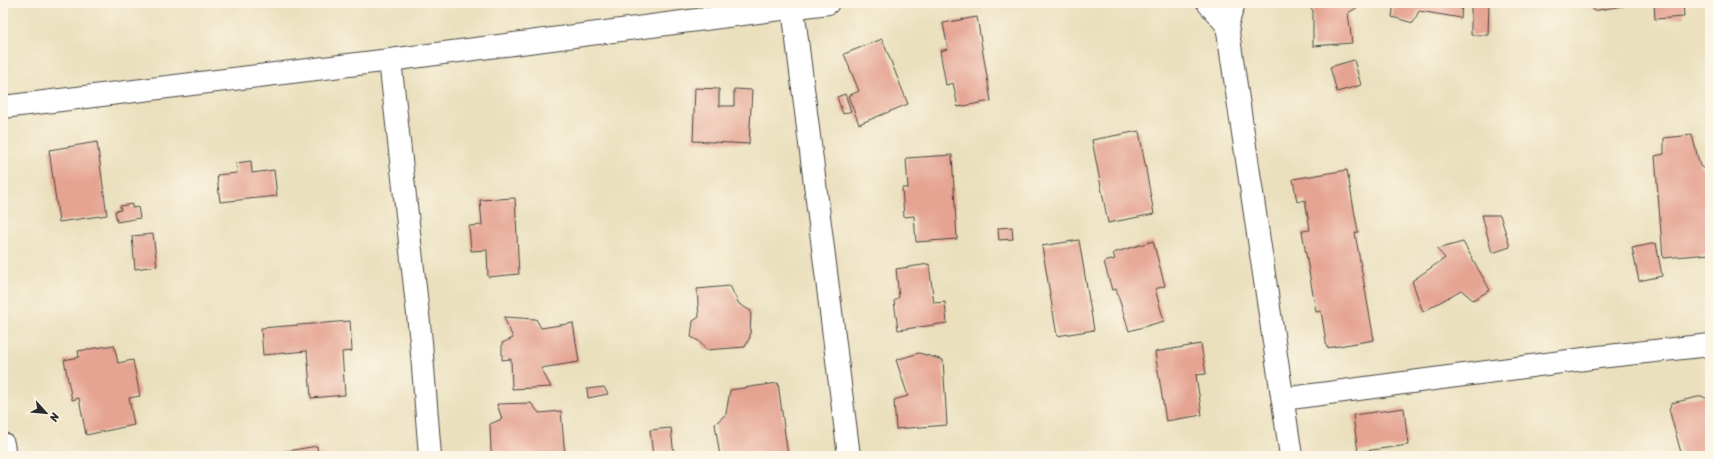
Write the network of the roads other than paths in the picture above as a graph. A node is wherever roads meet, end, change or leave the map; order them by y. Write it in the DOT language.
graph roads {
  1 [pos="828,3"];
  2 [pos="1208,3"];
  3 [pos="1234,3"];
  4 [pos="793,8"];
  5 [pos="1227,25"];
  6 [pos="390,60"];
  7 [pos="3,107"];
  8 [pos="1710,345"];
  9 [pos="1283,399"];
  10 [pos="3,444"];
  11 [pos="5,456"];
  12 [pos="430,456"];
  13 [pos="849,456"];
  14 [pos="1291,456"];
  1 -- 4 [label="street"];
  2 -- 5 [label="street"];
  3 -- 5 [label="street"];
  4 -- 6 [label="street"];
  4 -- 13 [label="street"];
  5 -- 9 [label="street"];
  6 -- 7 [label="street"];
  6 -- 12 [label="street"];
  8 -- 9 [label="street"];
  9 -- 14 [label="street"];
  10 -- 11 [label="street"];
}
